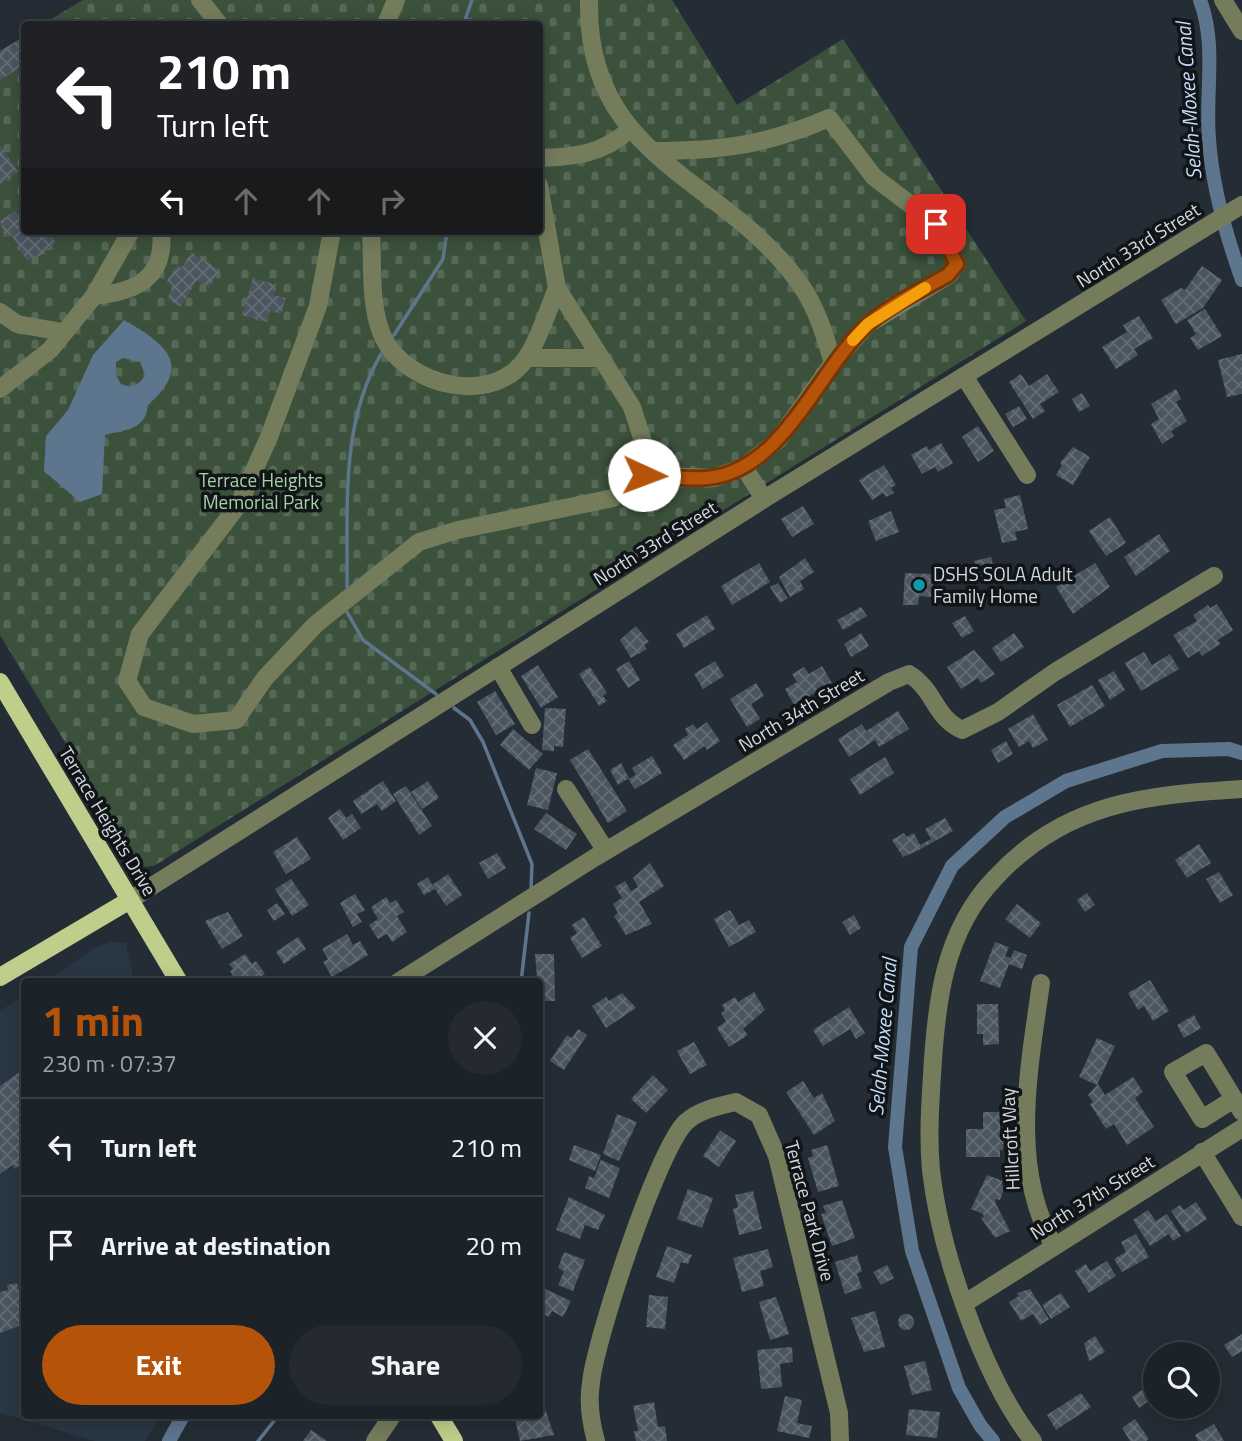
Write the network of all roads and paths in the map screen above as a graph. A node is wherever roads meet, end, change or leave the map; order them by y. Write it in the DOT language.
graph roads {
  1 [pos="200,0"];
  2 [pos="396,0"];
  3 [pos="589,0"];
  4 [pos="1223,0"];
  5 [pos="217,21"];
  6 [pos="387,21"];
  7 [pos="1242,31"];
  8 [pos="629,130"];
  9 [pos="653,151"];
  10 [pos="543,158"];
  11 [pos="543,208"];
  12 [pos="1236,209"];
  13 [pos="129,235"];
  14 [pos="161,235"];
  15 [pos="331,235"];
  16 [pos="371,235"];
  17 [pos="557,288"];
  18 [pos="94,296"];
  19 [pos="0,312"];
  20 [pos="62,332"];
  21 [pos="527,358"];
  22 [pos="598,358"];
  23 [pos="833,363"];
  24 [pos="964,376"];
  25 [pos="0,389"];
  26 [pos="744,467"];
  27 [pos="644,475"];
  28 [pos="1027,475"];
  29 [pos="764,499"];
  30 [pos="1214,576"];
  31 [pos="498,667"];
  32 [pos="0,682"];
  33 [pos="532,725"];
  34 [pos="566,789"];
  35 [pos="1242,789"];
  36 [pos="606,851"];
  37 [pos="130,900"];
  38 [pos="0,977"];
  39 [pos="177,978"];
  40 [pos="403,978"];
  41 [pos="1041,983"];
  42 [pos="1242,1128"];
  43 [pos="1202,1152"];
  44 [pos="1242,1217"];
  45 [pos="1054,1246"];
  46 [pos="965,1303"];
  47 [pos="391,1419"];
  48 [pos="441,1419"];
  49 [pos="375,1441"];
  50 [pos="454,1441"];
  51 [pos="596,1441"];
  52 [pos="840,1441"];
  53 [pos="1033,1441"];
  1 -- 5 [label="street"];
  2 -- 6 [label="street"];
  3 -- 8 [label="street"];
  4 -- 7 [label="street"];
  8 -- 9 [label="street"];
  8 -- 10 [label="street"];
  9 -- 23 [label="street"];
  9 -- 23 [label="street"];
  11 -- 17 [label="street"];
  12 -- 24 [label="street, North 33rd Street"];
  13 -- 18 [label="street"];
  14 -- 18 [label="street"];
  15 -- 27 [label="street"];
  16 -- 21 [label="street"];
  17 -- 21 [label="street"];
  17 -- 22 [label="street"];
  18 -- 20 [label="street"];
  19 -- 20 [label="street"];
  20 -- 25 [label="street"];
  21 -- 22 [label="street"];
  22 -- 27 [label="street"];
  23 -- 26 [label="street"];
  24 -- 28 [label="street"];
  24 -- 29 [label="street, North 33rd Street"];
  26 -- 27 [label="street"];
  26 -- 29 [label="street"];
  29 -- 31 [label="street, North 33rd Street"];
  30 -- 36 [label="street, North 34th Street"];
  31 -- 33 [label="street"];
  31 -- 37 [label="street, North 33rd Street"];
  32 -- 37 [label="main road, Terrace Heights Drive"];
  34 -- 36 [label="street"];
  35 -- 46 [label="street"];
  36 -- 40 [label="street, North 34th Street"];
  37 -- 38 [label="main road"];
  37 -- 39 [label="main road, Terrace Heights Drive"];
  41 -- 45 [label="street, Hillcroft Way"];
  42 -- 43 [label="street, North 37th Street"];
  43 -- 44 [label="street"];
  43 -- 45 [label="street, North 37th Street"];
  45 -- 46 [label="street, North 37th Street"];
  46 -- 53 [label="street"];
  47 -- 49 [label="street"];
  48 -- 50 [label="main road"];
  51 -- 52 [label="street, Terrace Park Drive"];
}
